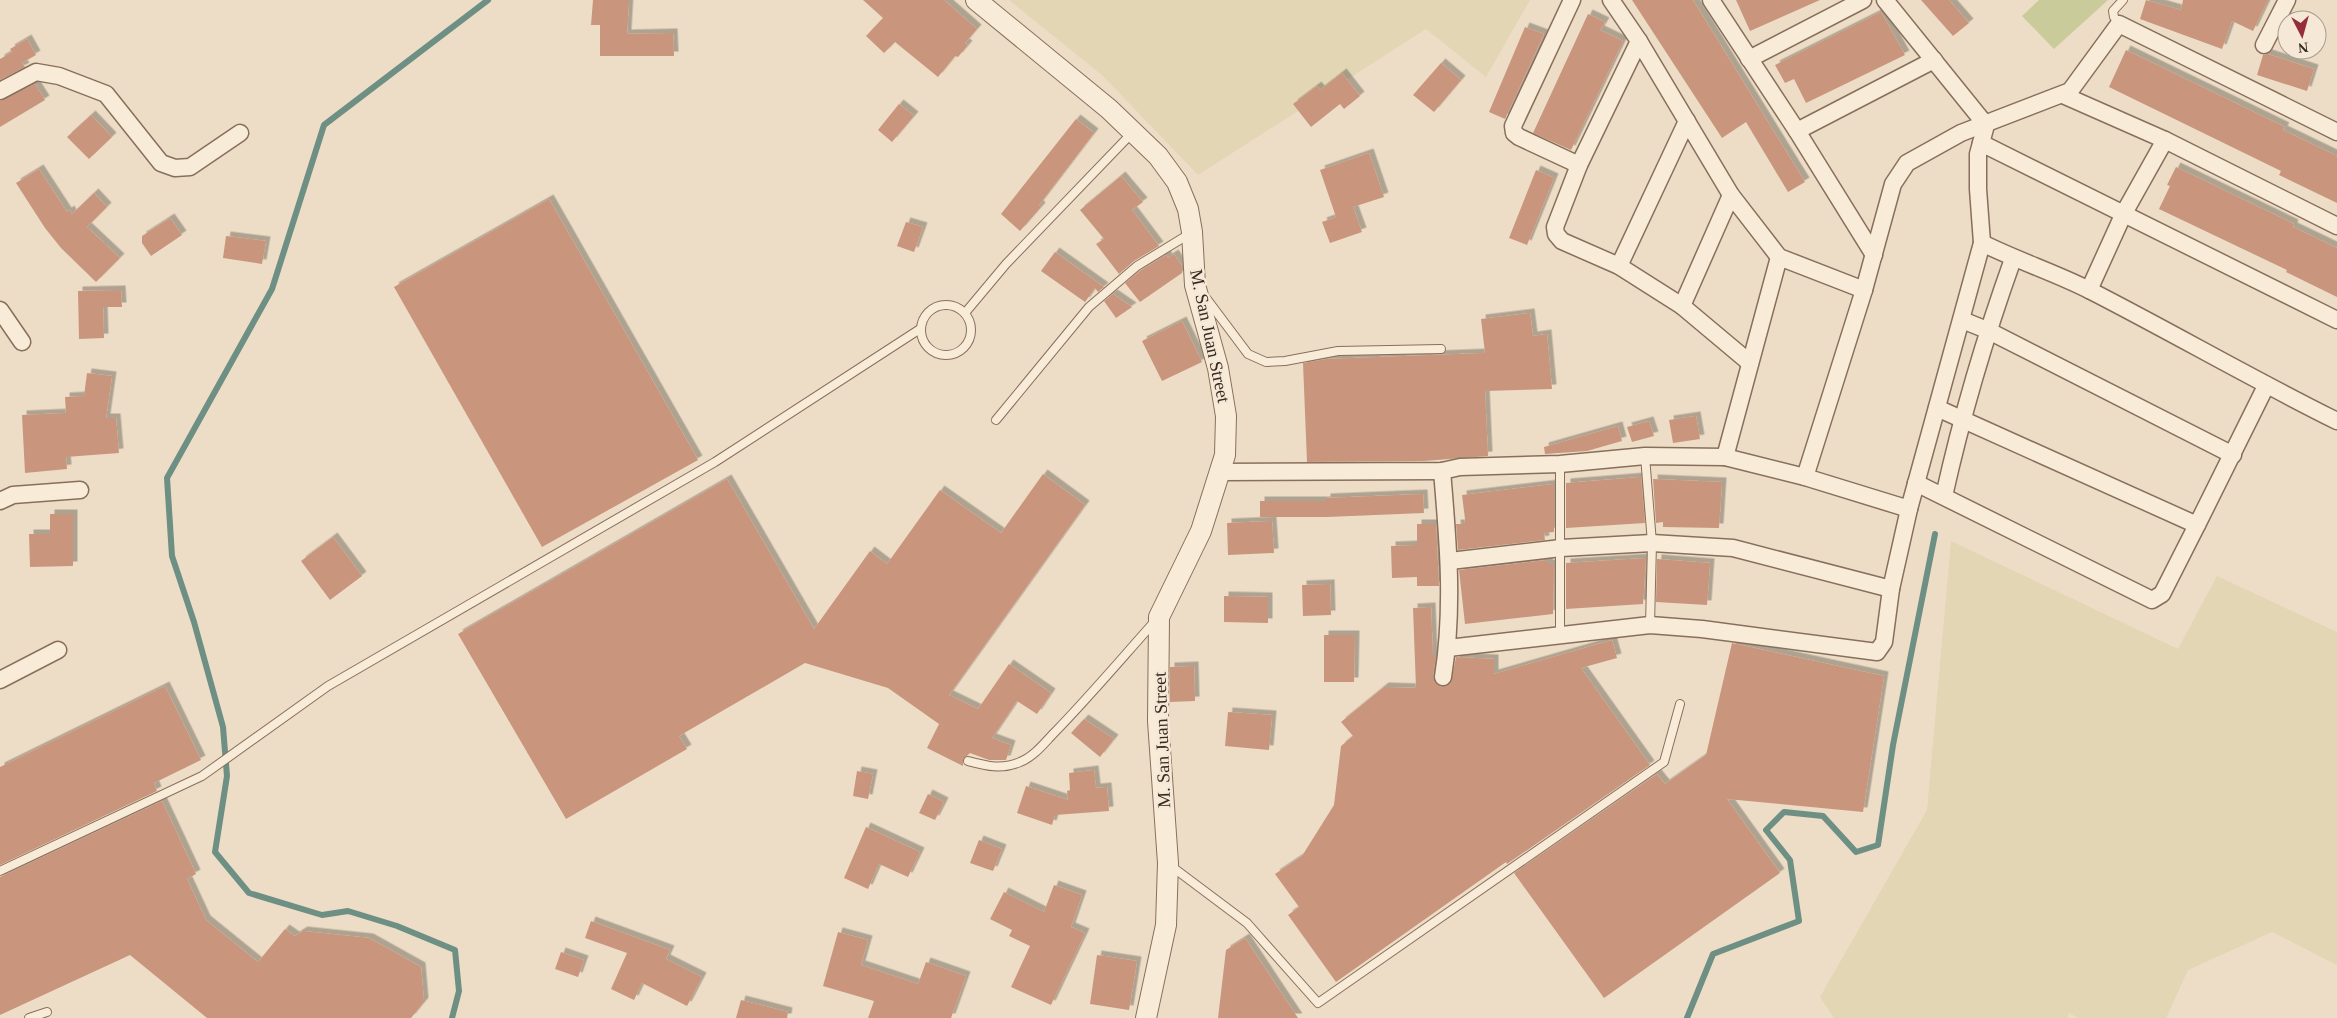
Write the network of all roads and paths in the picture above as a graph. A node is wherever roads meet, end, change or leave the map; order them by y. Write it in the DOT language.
graph roads {
  1 [pos="976,0"];
  2 [pos="1572,0"];
  3 [pos="1611,0"];
  4 [pos="1711,0"];
  5 [pos="1863,0"];
  6 [pos="1884,0"];
  7 [pos="2123,0"];
  8 [pos="2288,0"];
  9 [pos="2119,24"];
  10 [pos="1638,41"];
  11 [pos="2264,45"];
  12 [pos="1749,59"];
  13 [pos="1934,60"];
  14 [pos="0,91"];
  15 [pos="2063,95"];
  16 [pos="1687,121"];
  17 [pos="1986,125"];
  18 [pos="1797,131"];
  19 [pos="1133,132"];
  20 [pos="2337,132"];
  21 [pos="240,133"];
  22 [pos="2165,140"];
  23 [pos="1981,143"];
  24 [pos="1578,165"];
  25 [pos="1731,195"];
  26 [pos="2124,213"];
  27 [pos="2337,226"];
  28 [pos="1192,232"];
  29 [pos="1982,243"];
  30 [pos="1874,255"];
  31 [pos="1779,257"];
  32 [pos="2014,259"];
  33 [pos="1619,266"];
  34 [pos="1195,285"];
  35 [pos="1864,290"];
  36 [pos="2089,290"];
  37 [pos="1682,306"];
  38 [pos="0,310"];
  39 [pos="965,313"];
  40 [pos="1962,320"];
  41 [pos="2337,320"];
  42 [pos="920,329"];
  43 [pos="1988,330"];
  44 [pos="22,342"];
  45 [pos="1441,349"];
  46 [pos="1750,363"];
  47 [pos="2266,386"];
  48 [pos="1938,408"];
  49 [pos="996,420"];
  50 [pos="1961,420"];
  51 [pos="2337,421"];
  52 [pos="2233,455"];
  53 [pos="1645,456"];
  54 [pos="1725,457"];
  55 [pos="1560,464"];
  56 [pos="1442,471"];
  57 [pos="1220,472"];
  58 [pos="1805,477"];
  59 [pos="1916,483"];
  60 [pos="80,490"];
  61 [pos="1944,496"];
  62 [pos="0,501"];
  63 [pos="1909,509"];
  64 [pos="2197,525"];
  65 [pos="1652,543"];
  66 [pos="1561,548"];
  67 [pos="1450,561"];
  68 [pos="1891,590"];
  69 [pos="1158,617"];
  70 [pos="1650,625"];
  71 [pos="1560,634"];
  72 [pos="1448,648"];
  73 [pos="58,650"];
  74 [pos="1443,678"];
  75 [pos="0,680"];
  76 [pos="1680,704"];
  77 [pos="968,760"];
  78 [pos="1168,863"];
  79 [pos="0,871"];
  80 [pos="47,1012"];
  81 [pos="29,1018"];
  82 [pos="1146,1018"];
  1 -- 19 [label="street, M. San Juan Street"];
  2 -- 24 [label="street"];
  3 -- 10 [label="street"];
  4 -- 12 [label="street"];
  5 -- 12 [label="street"];
  6 -- 13 [label="street"];
  7 -- 9 [label="lane"];
  8 -- 11 [label="street"];
  9 -- 15 [label="street"];
  9 -- 20 [label="street"];
  10 -- 16 [label="street"];
  10 -- 24 [label="street"];
  12 -- 18 [label="street"];
  13 -- 17 [label="street"];
  13 -- 18 [label="street"];
  14 -- 21 [label="street"];
  15 -- 17 [label="street"];
  15 -- 22 [label="street"];
  16 -- 25 [label="street"];
  16 -- 33 [label="street"];
  17 -- 23 [label="street"];
  17 -- 30 [label="street"];
  18 -- 30 [label="street"];
  19 -- 28 [label="street, M. San Juan Street"];
  19 -- 39 [label="lane"];
  22 -- 26 [label="street"];
  22 -- 27 [label="street"];
  23 -- 26 [label="street"];
  23 -- 29 [label="street"];
  24 -- 33 [label="street"];
  25 -- 31 [label="street"];
  25 -- 37 [label="street"];
  26 -- 36 [label="street"];
  26 -- 41 [label="street"];
  28 -- 34 [label="street, M. San Juan Street"];
  28 -- 49 [label="lane"];
  29 -- 32 [label="street"];
  29 -- 40 [label="street"];
  30 -- 35 [label="street"];
  31 -- 35 [label="street"];
  31 -- 46 [label="street"];
  32 -- 36 [label="street"];
  32 -- 43 [label="street"];
  33 -- 37 [label="street"];
  34 -- 45 [label="lane"];
  34 -- 57 [label="street, M. San Juan Street"];
  35 -- 58 [label="street"];
  36 -- 47 [label="street"];
  37 -- 46 [label="street"];
  38 -- 44 [label="street"];
  39 -- 42 [label="lane"];
  39 -- 42 [label="lane"];
  40 -- 43 [label="street"];
  40 -- 48 [label="street"];
  42 -- 79 [label="lane"];
  43 -- 50 [label="street"];
  43 -- 52 [label="street"];
  46 -- 54 [label="street"];
  47 -- 51 [label="street"];
  47 -- 52 [label="street"];
  48 -- 50 [label="street"];
  48 -- 59 [label="street"];
  50 -- 61 [label="street"];
  50 -- 64 [label="street"];
  52 -- 64 [label="street"];
  53 -- 54 [label="street"];
  53 -- 55 [label="street"];
  53 -- 65 [label="lane"];
  54 -- 58 [label="street"];
  55 -- 56 [label="street"];
  55 -- 66 [label="lane"];
  56 -- 57 [label="street"];
  56 -- 67 [label="street"];
  57 -- 69 [label="street, M. San Juan Street"];
  58 -- 63 [label="street"];
  59 -- 61 [label="street"];
  59 -- 63 [label="street"];
  60 -- 62 [label="street"];
  61 -- 64 [label="street"];
  63 -- 68 [label="street"];
  65 -- 66 [label="street"];
  65 -- 68 [label="street"];
  65 -- 70 [label="lane"];
  66 -- 67 [label="street"];
  66 -- 71 [label="lane"];
  67 -- 72 [label="street"];
  68 -- 70 [label="street"];
  69 -- 77 [label="lane"];
  69 -- 78 [label="street, M. San Juan Street"];
  70 -- 71 [label="street"];
  71 -- 72 [label="street"];
  72 -- 74 [label="street"];
  73 -- 75 [label="street"];
  76 -- 78 [label="lane"];
  78 -- 82 [label="street, M. San Juan Street"];
  80 -- 81 [label="lane"];
}
